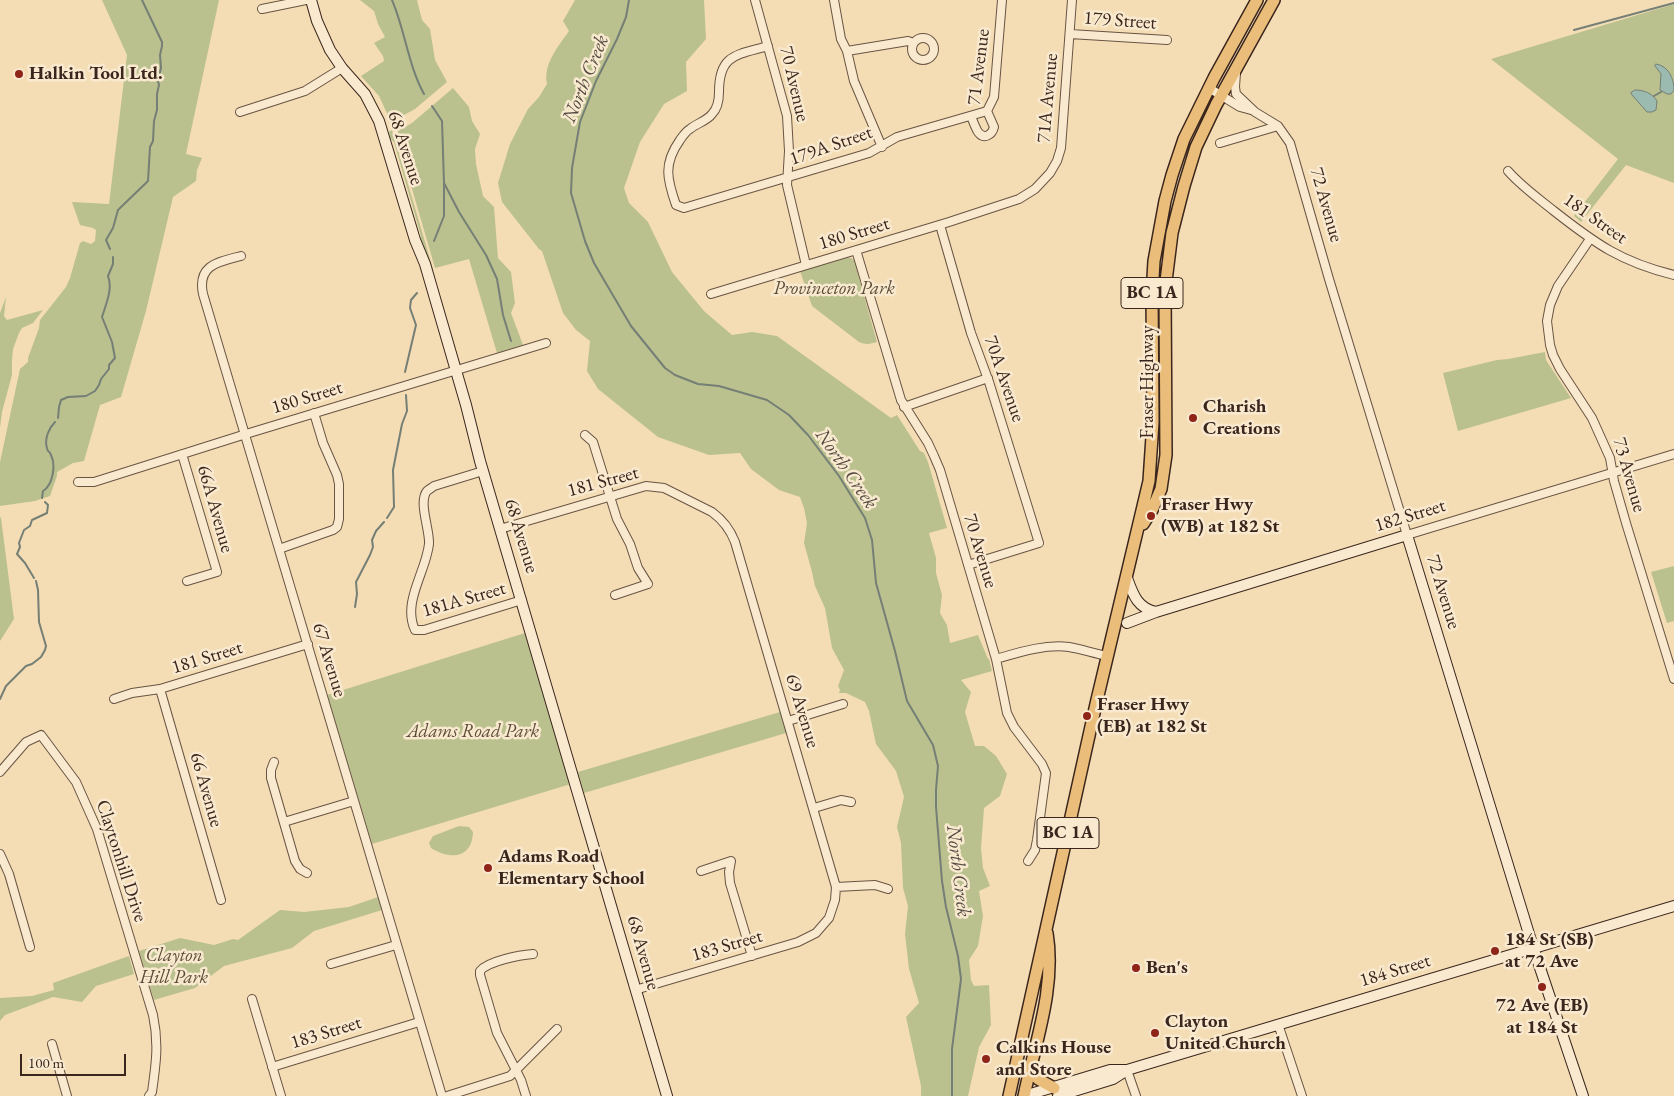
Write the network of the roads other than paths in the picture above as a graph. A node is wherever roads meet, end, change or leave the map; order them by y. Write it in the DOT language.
graph roads {
  1 [pos="306,0"];
  2 [pos="311,0"];
  3 [pos="755,0"];
  4 [pos="834,0"];
  5 [pos="1002,0"];
  6 [pos="1072,0"];
  7 [pos="1257,0"];
  8 [pos="1274,0"];
  9 [pos="262,9"];
  10 [pos="1070,34"];
  11 [pos="1167,40"];
  12 [pos="913,43"];
  13 [pos="768,46"];
  14 [pos="846,51"];
  15 [pos="342,68"];
  16 [pos="1237,68"];
  17 [pos="1208,88"];
  18 [pos="1221,95"];
  19 [pos="987,111"];
  20 [pos="240,112"];
  21 [pos="1255,112"];
  22 [pos="971,116"];
  23 [pos="1278,126"];
  24 [pos="1220,144"];
  25 [pos="882,147"];
  26 [pos="1508,171"];
  27 [pos="787,178"];
  28 [pos="1006,203"];
  29 [pos="940,224"];
  30 [pos="1590,238"];
  31 [pos="856,250"];
  32 [pos="241,256"];
  33 [pos="806,265"];
  34 [pos="1674,275"];
  35 [pos="712,294"];
  36 [pos="546,343"];
  37 [pos="456,371"];
  38 [pos="988,378"];
  39 [pos="904,407"];
  40 [pos="314,413"];
  41 [pos="246,434"];
  42 [pos="585,435"];
  43 [pos="182,454"];
  44 [pos="1674,454"];
  45 [pos="483,471"];
  46 [pos="1613,472"];
  47 [pos="78,482"];
  48 [pos="610,496"];
  49 [pos="712,512"];
  50 [pos="500,529"];
  51 [pos="1407,535"];
  52 [pos="1136,539"];
  53 [pos="279,549"];
  54 [pos="968,565"];
  55 [pos="1127,578"];
  56 [pos="187,581"];
  57 [pos="615,595"];
  58 [pos="522,600"];
  59 [pos="1156,612"];
  60 [pos="1128,623"];
  61 [pos="308,644"];
  62 [pos="1108,656"];
  63 [pos="996,659"];
  64 [pos="1674,679"];
  65 [pos="160,689"];
  66 [pos="114,699"];
  67 [pos="843,704"];
  68 [pos="788,722"];
  69 [pos="274,762"];
  70 [pos="0,772"];
  71 [pos="354,801"];
  72 [pos="851,802"];
  73 [pos="814,808"];
  74 [pos="284,822"];
  75 [pos="0,854"];
  76 [pos="1028,861"];
  77 [pos="701,871"];
  78 [pos="307,873"];
  79 [pos="836,887"];
  80 [pos="888,888"];
  81 [pos="221,900"];
  82 [pos="1674,906"];
  83 [pos="823,926"];
  84 [pos="1047,929"];
  85 [pos="396,945"];
  86 [pos="30,947"];
  87 [pos="1534,947"];
  88 [pos="533,954"];
  89 [pos="752,956"];
  90 [pos="331,964"];
  91 [pos="635,990"];
  92 [pos="252,999"];
  93 [pos="419,1022"];
  94 [pos="1278,1024"];
  95 [pos="557,1030"];
  96 [pos="52,1044"];
  97 [pos="272,1067"];
  98 [pos="1030,1068"];
  99 [pos="516,1070"];
  100 [pos="1127,1070"];
  101 [pos="1056,1092"];
  102 [pos="153,1095"];
  103 [pos="67,1096"];
  104 [pos="280,1096"];
  105 [pos="442,1096"];
  106 [pos="447,1096"];
  107 [pos="526,1096"];
  108 [pos="667,1096"];
  109 [pos="1010,1096"];
  110 [pos="1024,1096"];
  111 [pos="1136,1096"];
  112 [pos="1302,1096"];
  113 [pos="1583,1096"];
  1 -- 9 [label="street"];
  2 -- 15 [label="street, 68 Avenue"];
  3 -- 13 [label="street, 70 Avenue"];
  4 -- 14 [label="street"];
  5 -- 19 [label="street, 71 Avenue"];
  6 -- 10 [label="street, 71A Avenue"];
  7 -- 17 [label="main road, Fraser Highway / BC 1A"];
  8 -- 16 [label="main road, Fraser Highway / BC 1A"];
  10 -- 11 [label="street, 179 Street"];
  10 -- 28 [label="street, 71A Avenue"];
  12 -- 14 [label="street"];
  13 -- 27 [label="street, 70 Avenue"];
  13 -- 27 [label="street, 179A Street"];
  14 -- 25 [label="street"];
  15 -- 20 [label="street"];
  15 -- 37 [label="street, 68 Avenue"];
  16 -- 18 [label="main road, Fraser Highway / BC 1A"];
  16 -- 21 [label="street, 72 Avenue"];
  17 -- 18 [label="street, 72 Avenue"];
  17 -- 52 [label="main road, Fraser Highway / BC 1A"];
  18 -- 21 [label="street, 72 Avenue"];
  18 -- 52 [label="main road, Fraser Highway / BC 1A"];
  19 -- 22 [label="street, 179A Street"];
  19 -- 22 [label="street, 71 Avenue"];
  21 -- 23 [label="street, 72 Avenue"];
  22 -- 25 [label="street, 179A Street"];
  23 -- 24 [label="street"];
  23 -- 51 [label="street, 72 Avenue"];
  25 -- 27 [label="street, 179A Street"];
  26 -- 30 [label="street, 181 Street"];
  27 -- 33 [label="street, 70 Avenue"];
  28 -- 29 [label="street, 180 Street"];
  29 -- 31 [label="street, 180 Street"];
  29 -- 38 [label="street, 70A Avenue"];
  30 -- 34 [label="street, 181 Street"];
  30 -- 46 [label="street, 73 Avenue"];
  31 -- 33 [label="street, 180 Street"];
  31 -- 39 [label="street, 70 Avenue"];
  32 -- 41 [label="street, 67 Avenue"];
  33 -- 35 [label="street, 180 Street"];
  36 -- 37 [label="street, 180 Street"];
  37 -- 40 [label="street, 180 Street"];
  37 -- 45 [label="street, 68 Avenue"];
  38 -- 39 [label="street"];
  38 -- 54 [label="street, 70A Avenue"];
  39 -- 54 [label="street, 70 Avenue"];
  40 -- 41 [label="street, 180 Street"];
  40 -- 53 [label="street"];
  41 -- 43 [label="street, 180 Street"];
  41 -- 53 [label="street, 67 Avenue"];
  42 -- 48 [label="street"];
  43 -- 47 [label="street, 180 Street"];
  43 -- 56 [label="street, 66A Avenue"];
  44 -- 46 [label="street, 182 Street"];
  45 -- 50 [label="street, 68 Avenue"];
  45 -- 58 [label="street, 181A Street"];
  46 -- 51 [label="street, 182 Street"];
  46 -- 64 [label="street, 73 Avenue"];
  48 -- 49 [label="street, 181 Street"];
  48 -- 50 [label="street, 181 Street"];
  48 -- 57 [label="street"];
  49 -- 68 [label="street, 69 Avenue"];
  50 -- 58 [label="street, 68 Avenue"];
  51 -- 59 [label="street, 182 Street"];
  51 -- 87 [label="street, 72 Avenue"];
  52 -- 55 [label="main road, Fraser Highway / BC 1A"];
  53 -- 61 [label="street, 67 Avenue"];
  54 -- 63 [label="street, 70 Avenue"];
  55 -- 59 [label="street"];
  55 -- 62 [label="main road, Fraser Highway / BC 1A"];
  58 -- 91 [label="street, 68 Avenue"];
  59 -- 60 [label="street, 182 Street"];
  61 -- 65 [label="street, 181 Street"];
  61 -- 71 [label="street, 67 Avenue"];
  62 -- 63 [label="street"];
  62 -- 84 [label="main road, Fraser Highway / BC 1A"];
  63 -- 76 [label="street, 70 Avenue"];
  65 -- 66 [label="street, 181 Street"];
  65 -- 81 [label="street, 66 Avenue"];
  67 -- 68 [label="street"];
  68 -- 73 [label="street, 69 Avenue"];
  69 -- 74 [label="street"];
  70 -- 102 [label="street, Claytonhill Drive"];
  71 -- 74 [label="street"];
  71 -- 85 [label="street, 67 Avenue"];
  72 -- 73 [label="street"];
  73 -- 79 [label="street, 69 Avenue"];
  74 -- 78 [label="street"];
  75 -- 86 [label="street"];
  77 -- 89 [label="street"];
  79 -- 80 [label="street"];
  79 -- 83 [label="street, 69 Avenue"];
  82 -- 87 [label="street, 184 Street"];
  83 -- 89 [label="street, 183 Street"];
  84 -- 98 [label="main road, Fraser Highway"];
  84 -- 109 [label="main road, Fraser Highway / BC 1A"];
  85 -- 90 [label="street"];
  85 -- 93 [label="street, 67 Avenue"];
  87 -- 94 [label="street, 184 Street"];
  87 -- 113 [label="street, 72 Avenue"];
  88 -- 99 [label="street"];
  89 -- 91 [label="street, 183 Street"];
  91 -- 108 [label="street, 68 Avenue"];
  92 -- 97 [label="street"];
  93 -- 97 [label="street, 183 Street"];
  93 -- 105 [label="street, 67 Avenue"];
  94 -- 100 [label="street, 184 Street"];
  94 -- 112 [label="street"];
  95 -- 99 [label="street"];
  96 -- 103 [label="street"];
  97 -- 104 [label="street"];
  98 -- 101 [label="main road"];
  98 -- 110 [label="main road, Fraser Highway"];
  99 -- 106 [label="street"];
  99 -- 107 [label="street"];
  100 -- 101 [label="street, 184 Street"];
  100 -- 111 [label="street"];
  101 -- 110 [label="street, 184 Street"];
}
